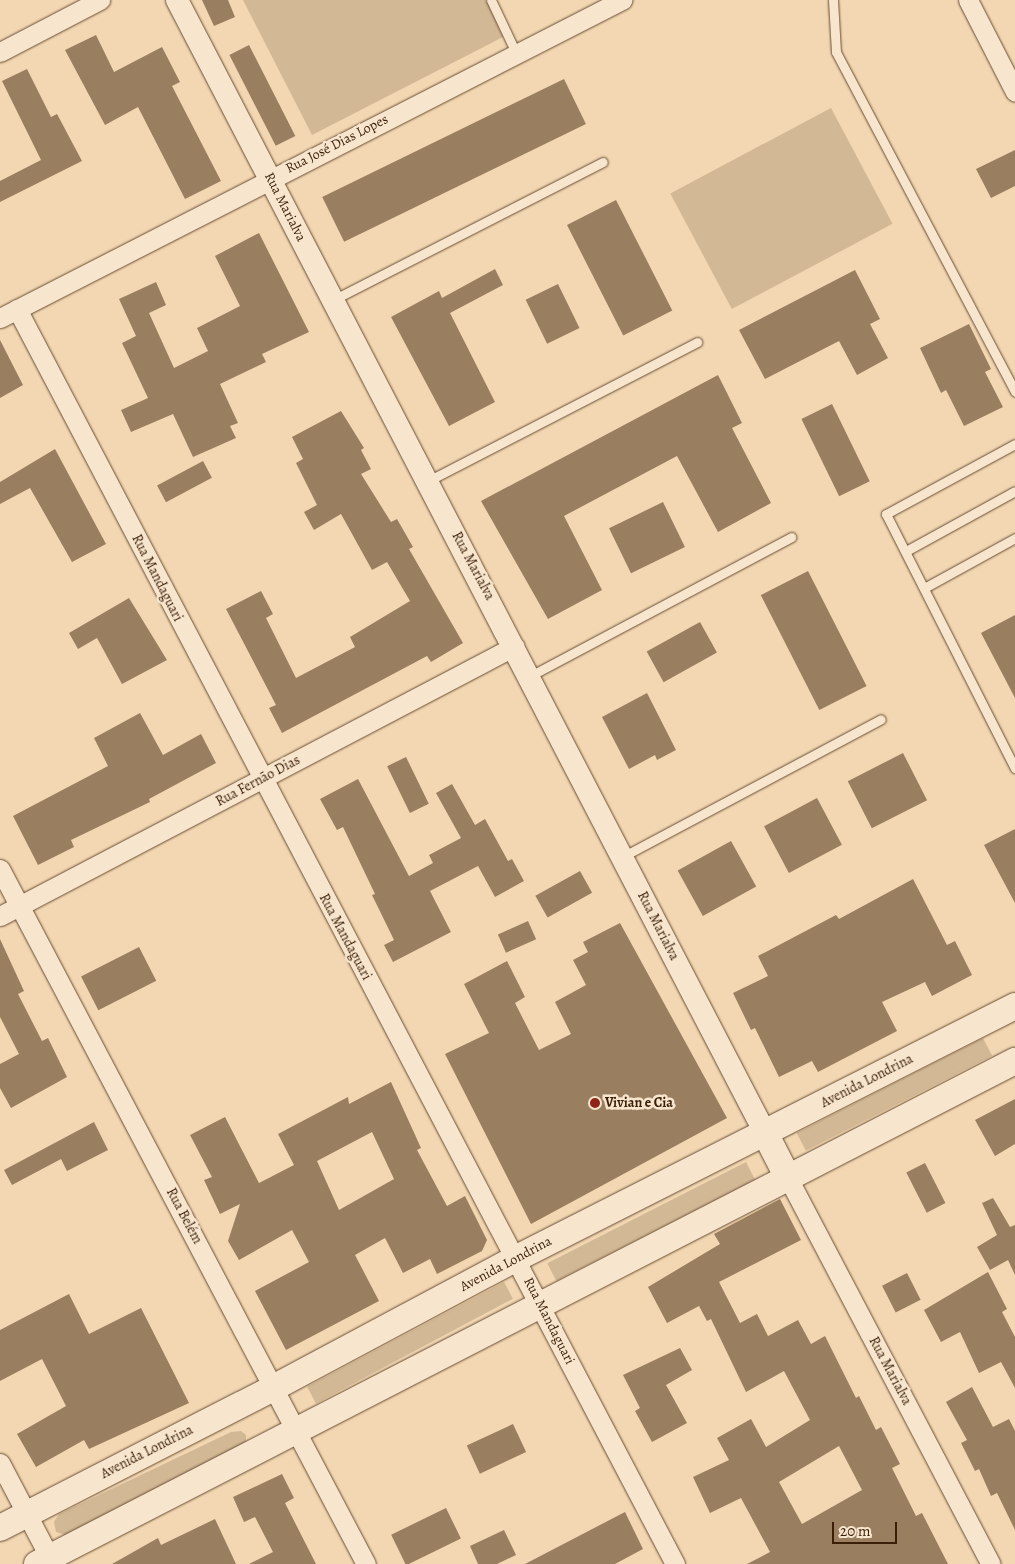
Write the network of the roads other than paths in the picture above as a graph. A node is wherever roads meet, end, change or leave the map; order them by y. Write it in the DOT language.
graph roads {
  1 [pos="100,0"];
  2 [pos="177,0"];
  3 [pos="491,0"];
  4 [pos="622,0"];
  5 [pos="832,0"];
  6 [pos="968,0"];
  7 [pos="0,52"];
  8 [pos="516,53"];
  9 [pos="1015,92"];
  10 [pos="603,162"];
  11 [pos="270,178"];
  12 [pos="333,300"];
  13 [pos="17,309"];
  14 [pos="0,318"];
  15 [pos="698,342"];
  16 [pos="1015,392"];
  17 [pos="1015,444"];
  18 [pos="428,481"];
  19 [pos="1015,490"];
  20 [pos="792,536"];
  21 [pos="1015,538"];
  22 [pos="906,550"];
  23 [pos="926,588"];
  24 [pos="515,646"];
  25 [pos="530,676"];
  26 [pos="881,719"];
  27 [pos="1015,768"];
  28 [pos="262,780"];
  29 [pos="622,857"];
  30 [pos="0,869"];
  31 [pos="20,906"];
  32 [pos="0,916"];
  33 [pos="1015,1006"];
  34 [pos="1015,1061"];
  35 [pos="765,1133"];
  36 [pos="788,1178"];
  37 [pos="517,1258"];
  38 [pos="540,1304"];
  39 [pos="276,1387"];
  40 [pos="298,1431"];
  41 [pos="0,1463"];
  42 [pos="27,1513"];
  43 [pos="0,1528"];
  44 [pos="46,1562"];
  45 [pos="366,1564"];
  46 [pos="675,1564"];
  47 [pos="991,1564"];
  1 -- 7 [label="street"];
  2 -- 11 [label="street, Rua Marialva"];
  3 -- 8 [label="lane"];
  4 -- 8 [label="street, Rua José Dias Lopes"];
  5 -- 16 [label="lane"];
  6 -- 9 [label="street"];
  8 -- 11 [label="street, Rua José Dias Lopes"];
  10 -- 12 [label="lane"];
  11 -- 12 [label="street, Rua Marialva"];
  11 -- 13 [label="street, Rua José Dias Lopes"];
  12 -- 18 [label="street, Rua Marialva"];
  13 -- 14 [label="street, Rua José Dias Lopes"];
  13 -- 28 [label="street, Rua Mandaguari"];
  15 -- 18 [label="lane"];
  17 -- 22 [label="lane"];
  18 -- 24 [label="street, Rua Marialva"];
  19 -- 22 [label="lane"];
  20 -- 25 [label="lane"];
  21 -- 23 [label="lane"];
  22 -- 23 [label="lane"];
  23 -- 27 [label="lane"];
  24 -- 25 [label="street, Rua Marialva"];
  24 -- 28 [label="street, Rua Fernão Dias"];
  25 -- 29 [label="street, Rua Marialva"];
  26 -- 29 [label="lane"];
  28 -- 31 [label="street, Rua Fernão Dias"];
  28 -- 37 [label="street, Rua Mandaguari"];
  29 -- 35 [label="street, Rua Marialva"];
  30 -- 31 [label="street, Rua Belém"];
  31 -- 32 [label="street, Rua Fernão Dias"];
  31 -- 39 [label="street, Rua Belém"];
  33 -- 35 [label="main road, Avenida Londrina"];
  34 -- 36 [label="main road"];
  35 -- 36 [label="main road"];
  35 -- 37 [label="main road, Avenida Londrina"];
  36 -- 38 [label="main road"];
  36 -- 47 [label="street, Rua Marialva"];
  37 -- 38 [label="street, Rua Mandaguari"];
  37 -- 39 [label="main road, Avenida Londrina"];
  38 -- 40 [label="main road"];
  38 -- 46 [label="street, Rua Mandaguari"];
  39 -- 40 [label="street, Rua Belém"];
  39 -- 42 [label="main road, Avenida Londrina"];
  40 -- 44 [label="main road"];
  40 -- 45 [label="street, Rua Belém"];
  41 -- 42 [label="street"];
  42 -- 43 [label="main road, Avenida Londrina"];
  42 -- 44 [label="street"];
}
